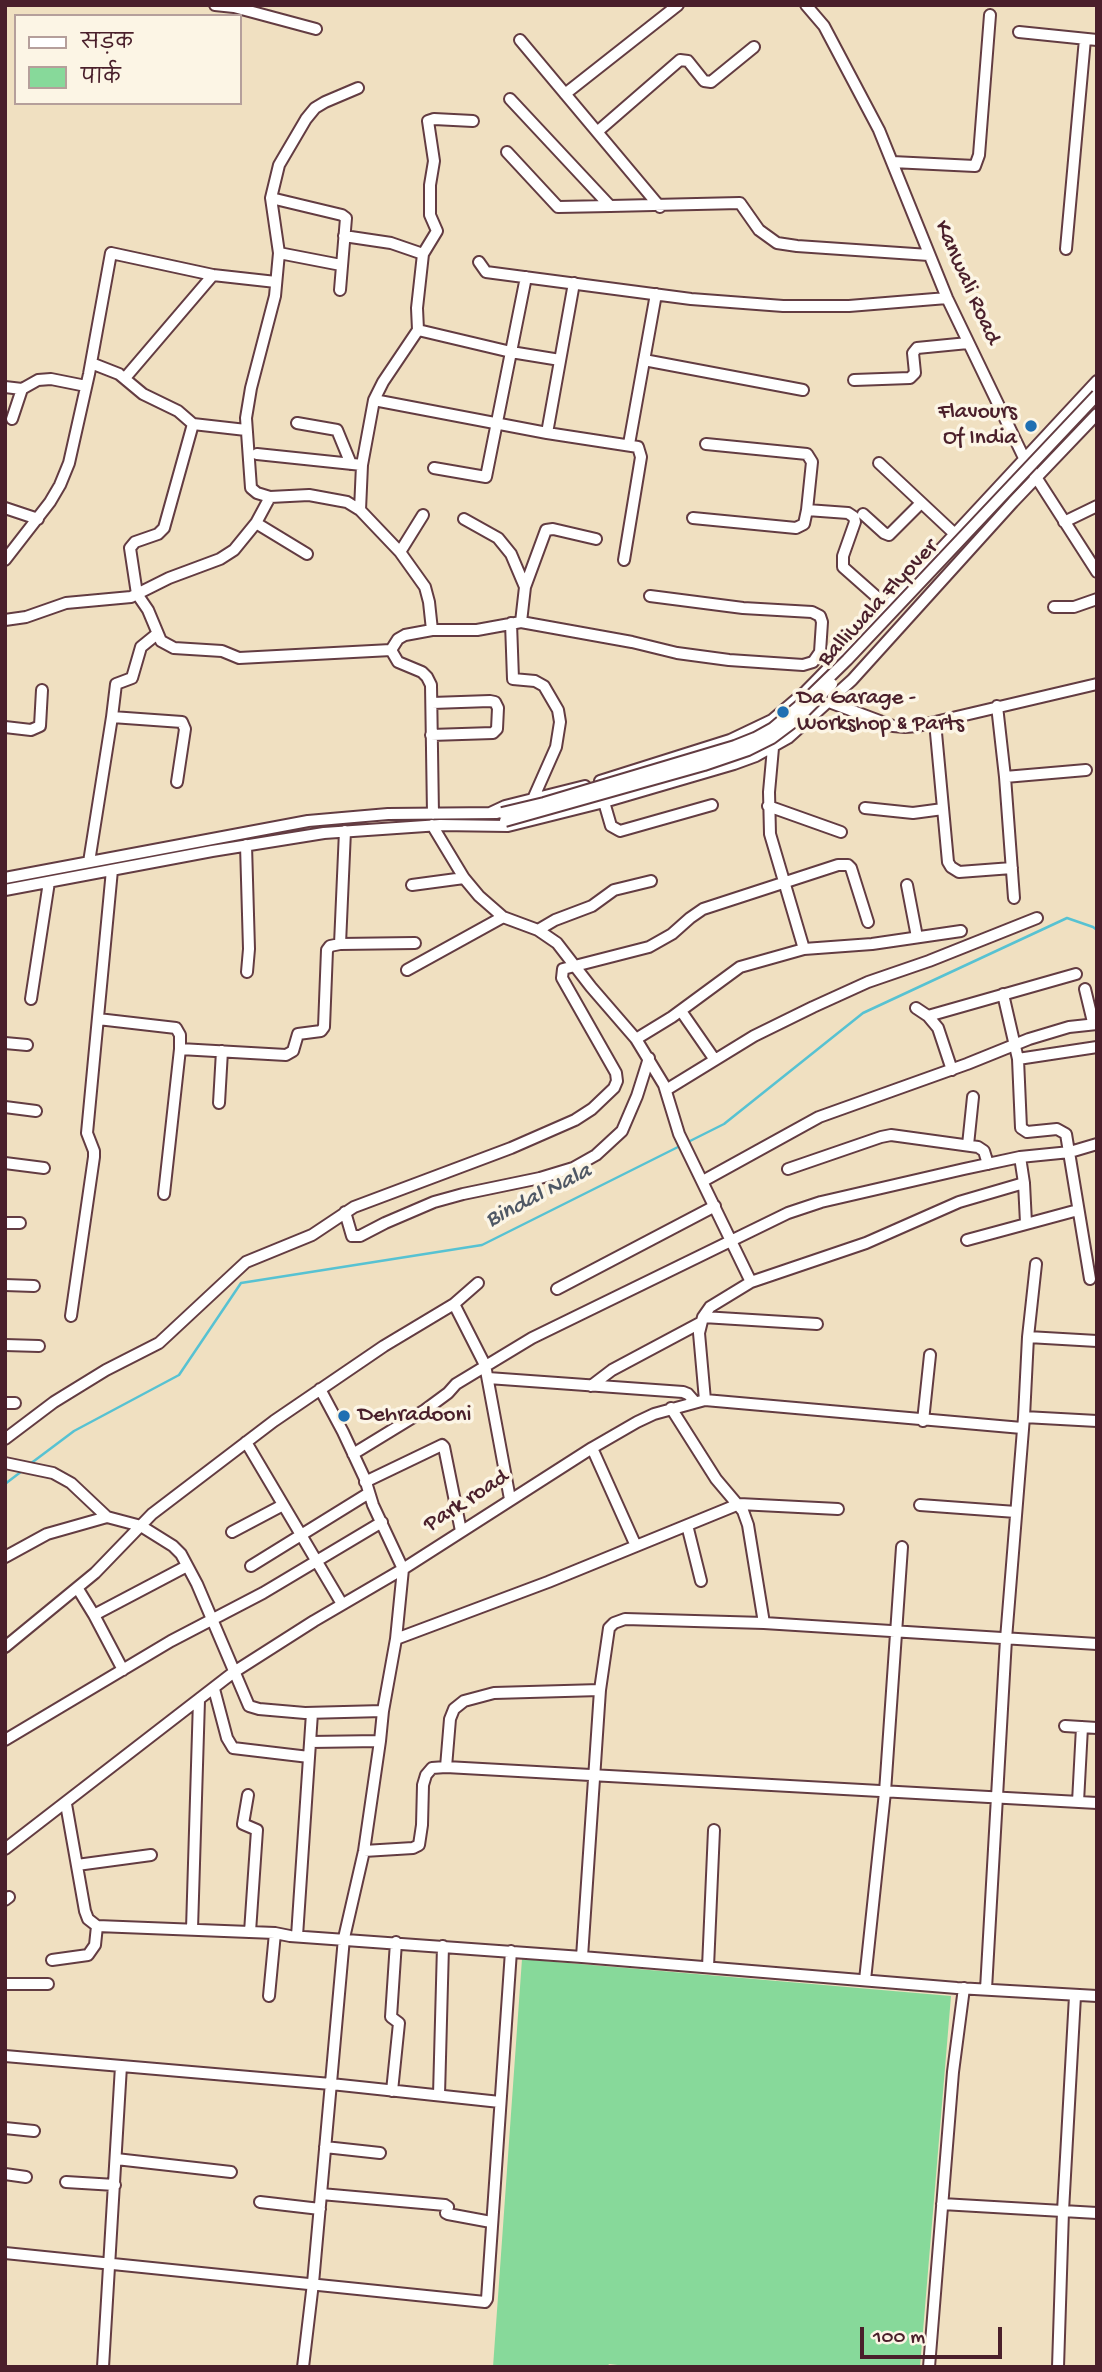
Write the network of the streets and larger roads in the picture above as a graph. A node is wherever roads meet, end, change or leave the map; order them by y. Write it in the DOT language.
graph roads {
  1 [pos="215,5"];
  2 [pos="678,5"];
  3 [pos="806,5"];
  4 [pos="237,9"];
  5 [pos="990,15"];
  6 [pos="316,29"];
  7 [pos="1019,32"];
  8 [pos="1085,39"];
  9 [pos="520,40"];
  10 [pos="1097,40"];
  11 [pos="754,47"];
  12 [pos="358,88"];
  13 [pos="565,94"];
  14 [pos="510,99"];
  15 [pos="473,121"];
  16 [pos="597,132"];
  17 [pos="507,152"];
  18 [pos="892,162"];
  19 [pos="271,198"];
  20 [pos="610,206"];
  21 [pos="660,207"];
  22 [pos="344,236"];
  23 [pos="1066,248"];
  24 [pos="279,253"];
  25 [pos="424,254"];
  26 [pos="929,255"];
  27 [pos="479,262"];
  28 [pos="341,265"];
  29 [pos="213,275"];
  30 [pos="526,277"];
  31 [pos="276,282"];
  32 [pos="574,283"];
  33 [pos="340,290"];
  34 [pos="656,294"];
  35 [pos="947,298"];
  36 [pos="418,330"];
  37 [pos="968,343"];
  38 [pos="511,352"];
  39 [pos="644,359"];
  40 [pos="560,360"];
  41 [pos="91,363"];
  42 [pos="125,379"];
  43 [pos="854,380"];
  44 [pos="86,386"];
  45 [pos="5,387"];
  46 [pos="1096,387"];
  47 [pos="22,389"];
  48 [pos="803,390"];
  49 [pos="374,400"];
  50 [pos="1097,402"];
  51 [pos="1097,414"];
  52 [pos="1063,418"];
  53 [pos="12,419"];
  54 [pos="297,423"];
  55 [pos="495,423"];
  56 [pos="193,424"];
  57 [pos="246,430"];
  58 [pos="547,433"];
  59 [pos="1079,433"];
  60 [pos="629,444"];
  61 [pos="706,444"];
  62 [pos="257,454"];
  63 [pos="1025,460"];
  64 [pos="879,463"];
  65 [pos="357,464"];
  66 [pos="434,468"];
  67 [pos="1036,479"];
  68 [pos="270,497"];
  69 [pos="921,503"];
  70 [pos="1097,506"];
  71 [pos="5,508"];
  72 [pos="360,510"];
  73 [pos="807,510"];
  74 [pos="863,514"];
  75 [pos="423,515"];
  76 [pos="694,518"];
  77 [pos="37,519"];
  78 [pos="464,519"];
  79 [pos="1064,522"];
  80 [pos="256,523"];
  81 [pos="954,534"];
  82 [pos="596,539"];
  83 [pos="972,547"];
  84 [pos="400,552"];
  85 [pos="307,554"];
  86 [pos="930,559"];
  87 [pos="624,560"];
  88 [pos="5,561"];
  89 [pos="1097,572"];
  90 [pos="947,575"];
  91 [pos="525,587"];
  92 [pos="137,594"];
  93 [pos="650,596"];
  94 [pos="1097,600"];
  95 [pos="887,606"];
  96 [pos="1054,607"];
  97 [pos="5,620"];
  98 [pos="516,623"];
  99 [pos="432,630"];
  100 [pos="157,634"];
  101 [pos="391,650"];
  102 [pos="1097,684"];
  103 [pos="42,690"];
  104 [pos="829,702"];
  105 [pos="432,703"];
  106 [pos="997,706"];
  107 [pos="112,717"];
  108 [pos="935,722"];
  109 [pos="5,727"];
  110 [pos="431,735"];
  111 [pos="773,748"];
  112 [pos="1086,770"];
  113 [pos="1005,777"];
  114 [pos="177,782"];
  115 [pos="533,799"];
  116 [pos="604,802"];
  117 [pos="712,805"];
  118 [pos="768,806"];
  119 [pos="865,807"];
  120 [pos="943,809"];
  121 [pos="504,817"];
  122 [pos="491,819"];
  123 [pos="432,820"];
  124 [pos="345,831"];
  125 [pos="841,832"];
  126 [pos="246,845"];
  127 [pos="89,862"];
  128 [pos="1012,868"];
  129 [pos="112,870"];
  130 [pos="5,878"];
  131 [pos="464,878"];
  132 [pos="650,881"];
  133 [pos="49,882"];
  134 [pos="783,884"];
  135 [pos="412,885"];
  136 [pos="907,885"];
  137 [pos="5,890"];
  138 [pos="1014,898"];
  139 [pos="503,916"];
  140 [pos="1037,918"];
  141 [pos="868,922"];
  142 [pos="538,930"];
  143 [pos="961,931"];
  144 [pos="917,937"];
  145 [pos="415,943"];
  146 [pos="340,944"];
  147 [pos="804,949"];
  148 [pos="573,965"];
  149 [pos="407,970"];
  150 [pos="247,972"];
  151 [pos="1076,974"];
  152 [pos="1085,989"];
  153 [pos="1003,995"];
  154 [pos="31,999"];
  155 [pos="916,1008"];
  156 [pos="681,1011"];
  157 [pos="928,1016"];
  158 [pos="98,1019"];
  159 [pos="1095,1023"];
  160 [pos="636,1039"];
  161 [pos="5,1043"];
  162 [pos="1015,1044"];
  163 [pos="27,1045"];
  164 [pos="1097,1048"];
  165 [pos="180,1049"];
  166 [pos="222,1051"];
  167 [pos="649,1058"];
  168 [pos="1018,1059"];
  169 [pos="715,1060"];
  170 [pos="953,1070"];
  171 [pos="666,1090"];
  172 [pos="973,1097"];
  173 [pos="219,1103"];
  174 [pos="5,1107"];
  175 [pos="36,1111"];
  176 [pos="1097,1144"];
  177 [pos="968,1146"];
  178 [pos="1070,1152"];
  179 [pos="1020,1157"];
  180 [pos="5,1163"];
  181 [pos="988,1164"];
  182 [pos="44,1168"];
  183 [pos="788,1169"];
  184 [pos="703,1181"];
  185 [pos="1024,1183"];
  186 [pos="163,1194"];
  187 [pos="715,1206"];
  188 [pos="1078,1210"];
  189 [pos="345,1212"];
  190 [pos="5,1223"];
  191 [pos="20,1223"];
  192 [pos="1026,1223"];
  193 [pos="731,1239"];
  194 [pos="967,1240"];
  195 [pos="1036,1264"];
  196 [pos="1090,1279"];
  197 [pos="751,1282"];
  198 [pos="478,1283"];
  199 [pos="5,1285"];
  200 [pos="34,1286"];
  201 [pos="557,1289"];
  202 [pos="454,1304"];
  203 [pos="71,1316"];
  204 [pos="701,1320"];
  205 [pos="817,1324"];
  206 [pos="1028,1337"];
  207 [pos="1097,1341"];
  208 [pos="5,1345"];
  209 [pos="38,1346"];
  210 [pos="930,1355"];
  211 [pos="485,1365"];
  212 [pos="488,1378"];
  213 [pos="591,1386"];
  214 [pos="320,1390"];
  215 [pos="700,1401"];
  216 [pos="671,1408"];
  217 [pos="923,1421"];
  218 [pos="1097,1421"];
  219 [pos="1023,1423"];
  220 [pos="5,1439"];
  221 [pos="246,1443"];
  222 [pos="592,1448"];
  223 [pos="352,1454"];
  224 [pos="5,1463"];
  225 [pos="367,1488"];
  226 [pos="510,1499"];
  227 [pos="739,1504"];
  228 [pos="283,1505"];
  229 [pos="920,1506"];
  230 [pos="838,1509"];
  231 [pos="1016,1512"];
  232 [pos="107,1517"];
  233 [pos="382,1522"];
  234 [pos="687,1525"];
  235 [pos="141,1526"];
  236 [pos="461,1531"];
  237 [pos="232,1532"];
  238 [pos="301,1535"];
  239 [pos="636,1546"];
  240 [pos="902,1547"];
  241 [pos="5,1557"];
  242 [pos="316,1561"];
  243 [pos="187,1566"];
  244 [pos="251,1566"];
  245 [pos="403,1569"];
  246 [pos="701,1581"];
  247 [pos="78,1589"];
  248 [pos="342,1604"];
  249 [pos="94,1615"];
  250 [pos="212,1620"];
  251 [pos="764,1623"];
  252 [pos="897,1632"];
  253 [pos="396,1639"];
  254 [pos="1006,1639"];
  255 [pos="1097,1644"];
  256 [pos="5,1647"];
  257 [pos="123,1670"];
  258 [pos="234,1672"];
  259 [pos="214,1689"];
  260 [pos="600,1690"];
  261 [pos="199,1700"];
  262 [pos="383,1711"];
  263 [pos="312,1713"];
  264 [pos="1065,1726"];
  265 [pos="1082,1727"];
  266 [pos="1097,1728"];
  267 [pos="5,1740"];
  268 [pos="380,1741"];
  269 [pos="310,1742"];
  270 [pos="309,1757"];
  271 [pos="446,1767"];
  272 [pos="594,1776"];
  273 [pos="886,1792"];
  274 [pos="248,1795"];
  275 [pos="998,1798"];
  276 [pos="1078,1802"];
  277 [pos="1097,1803"];
  278 [pos="66,1804"];
  279 [pos="714,1830"];
  280 [pos="5,1849"];
  281 [pos="364,1851"];
  282 [pos="151,1855"];
  283 [pos="77,1865"];
  284 [pos="97,1926"];
  285 [pos="192,1929"];
  286 [pos="250,1932"];
  287 [pos="275,1933"];
  288 [pos="297,1936"];
  289 [pos="344,1938"];
  290 [pos="396,1942"];
  291 [pos="443,1946"];
  292 [pos="511,1951"];
  293 [pos="582,1957"];
  294 [pos="52,1960"];
  295 [pos="708,1967"];
  296 [pos="865,1980"];
  297 [pos="5,1984"];
  298 [pos="48,1984"];
  299 [pos="964,1988"];
  300 [pos="986,1989"];
  301 [pos="269,1996"];
  302 [pos="1075,1996"];
  303 [pos="1097,1996"];
  304 [pos="5,2056"];
  305 [pos="121,2066"];
  306 [pos="331,2084"];
  307 [pos="392,2091"];
  308 [pos="439,2095"];
  309 [pos="500,2102"];
  310 [pos="5,2128"];
  311 [pos="34,2131"];
  312 [pos="325,2147"];
  313 [pos="380,2153"];
  314 [pos="116,2159"];
  315 [pos="231,2172"];
  316 [pos="5,2174"];
  317 [pos="26,2177"];
  318 [pos="66,2182"];
  319 [pos="115,2185"];
  320 [pos="321,2194"];
  321 [pos="260,2202"];
  322 [pos="942,2204"];
  323 [pos="320,2209"];
  324 [pos="1063,2211"];
  325 [pos="1097,2213"];
  326 [pos="491,2222"];
  327 [pos="5,2253"];
  328 [pos="109,2262"];
  329 [pos="313,2283"];
  330 [pos="103,2367"];
  331 [pos="303,2367"];
  332 [pos="929,2367"];
  333 [pos="1058,2367"];
  1 -- 4 [label="street"];
  2 -- 13 [label="street"];
  3 -- 18 [label="street, Kanwali Road"];
  4 -- 6 [label="street"];
  5 -- 18 [label="street"];
  7 -- 8 [label="street"];
  8 -- 10 [label="street"];
  8 -- 23 [label="street"];
  9 -- 13 [label="street"];
  11 -- 16 [label="street"];
  12 -- 19 [label="street"];
  13 -- 16 [label="street"];
  14 -- 20 [label="street"];
  15 -- 25 [label="street"];
  16 -- 21 [label="street"];
  17 -- 20 [label="street"];
  18 -- 26 [label="street, Kanwali Road"];
  19 -- 22 [label="street"];
  19 -- 24 [label="street"];
  20 -- 21 [label="street"];
  21 -- 26 [label="street"];
  22 -- 25 [label="street"];
  22 -- 28 [label="street"];
  24 -- 28 [label="street"];
  24 -- 31 [label="street"];
  25 -- 36 [label="street"];
  26 -- 35 [label="street, Kanwali Road"];
  27 -- 30 [label="street"];
  28 -- 33 [label="street"];
  29 -- 31 [label="street"];
  29 -- 41 [label="street"];
  29 -- 42 [label="street"];
  30 -- 32 [label="street"];
  30 -- 38 [label="street"];
  31 -- 57 [label="street"];
  32 -- 34 [label="street"];
  32 -- 40 [label="street"];
  34 -- 35 [label="street"];
  34 -- 39 [label="street"];
  35 -- 37 [label="street, Kanwali Road"];
  36 -- 38 [label="street"];
  36 -- 49 [label="street"];
  37 -- 43 [label="street"];
  37 -- 63 [label="street, Kanwali Road"];
  38 -- 40 [label="street"];
  38 -- 55 [label="street"];
  39 -- 48 [label="street"];
  39 -- 60 [label="street"];
  40 -- 58 [label="street"];
  41 -- 42 [label="street"];
  41 -- 44 [label="street"];
  42 -- 56 [label="street"];
  44 -- 47 [label="street"];
  44 -- 77 [label="street"];
  45 -- 47 [label="street"];
  46 -- 52 [label="street"];
  46 -- 121 [label="street, Balliwala Flyover, bridge"];
  47 -- 53 [label="street"];
  49 -- 55 [label="street"];
  49 -- 65 [label="street"];
  50 -- 121 [label="street, Balliwala Flyover, bridge"];
  51 -- 59 [label="street"];
  52 -- 59 [label="street"];
  52 -- 63 [label="street"];
  54 -- 65 [label="street"];
  55 -- 58 [label="street"];
  55 -- 66 [label="street"];
  56 -- 57 [label="street"];
  56 -- 92 [label="street"];
  57 -- 68 [label="street"];
  58 -- 60 [label="street"];
  59 -- 67 [label="street"];
  60 -- 87 [label="street"];
  61 -- 73 [label="street"];
  62 -- 65 [label="street"];
  63 -- 67 [label="street, Kanwali Road"];
  63 -- 81 [label="street"];
  64 -- 69 [label="street"];
  65 -- 72 [label="street"];
  67 -- 79 [label="street, Kanwali Road"];
  67 -- 83 [label="street"];
  68 -- 72 [label="street"];
  68 -- 80 [label="street"];
  69 -- 74 [label="street"];
  69 -- 81 [label="street"];
  70 -- 79 [label="street"];
  71 -- 77 [label="street"];
  72 -- 84 [label="street"];
  73 -- 76 [label="street"];
  73 -- 95 [label="street"];
  75 -- 84 [label="street"];
  77 -- 88 [label="street"];
  78 -- 91 [label="street"];
  79 -- 89 [label="street, Kanwali Road"];
  80 -- 85 [label="street"];
  80 -- 92 [label="street"];
  81 -- 83 [label="street"];
  81 -- 86 [label="street"];
  82 -- 91 [label="street"];
  83 -- 90 [label="street"];
  84 -- 99 [label="street"];
  86 -- 90 [label="street"];
  86 -- 95 [label="street"];
  90 -- 104 [label="street"];
  91 -- 98 [label="street"];
  92 -- 97 [label="street"];
  92 -- 100 [label="street"];
  93 -- 98 [label="street"];
  94 -- 96 [label="street"];
  95 -- 115 [label="street"];
  98 -- 99 [label="street"];
  98 -- 115 [label="street"];
  99 -- 101 [label="street"];
  100 -- 101 [label="street"];
  100 -- 107 [label="street"];
  101 -- 105 [label="street"];
  102 -- 106 [label="street"];
  103 -- 109 [label="street"];
  104 -- 108 [label="street"];
  104 -- 111 [label="street"];
  105 -- 110 [label="street"];
  105 -- 110 [label="street"];
  106 -- 108 [label="street"];
  106 -- 113 [label="street"];
  107 -- 114 [label="street"];
  107 -- 127 [label="street"];
  108 -- 120 [label="street"];
  110 -- 123 [label="street"];
  111 -- 116 [label="street"];
  111 -- 118 [label="street"];
  112 -- 113 [label="street"];
  113 -- 128 [label="street"];
  115 -- 122 [label="street"];
  116 -- 117 [label="street"];
  116 -- 122 [label="street"];
  118 -- 125 [label="street"];
  118 -- 134 [label="street"];
  119 -- 120 [label="street"];
  120 -- 128 [label="street"];
  121 -- 122 [label="street, Balliwala Flyover"];
  122 -- 123 [label="street"];
  123 -- 124 [label="street"];
  123 -- 127 [label="street"];
  123 -- 131 [label="street"];
  124 -- 126 [label="street"];
  124 -- 146 [label="street"];
  126 -- 129 [label="street"];
  126 -- 150 [label="street"];
  127 -- 130 [label="street"];
  128 -- 138 [label="street"];
  129 -- 133 [label="street"];
  129 -- 158 [label="street"];
  131 -- 135 [label="street"];
  131 -- 139 [label="street"];
  132 -- 142 [label="street"];
  133 -- 137 [label="street"];
  133 -- 154 [label="street"];
  134 -- 141 [label="street"];
  134 -- 147 [label="street"];
  134 -- 148 [label="street"];
  136 -- 144 [label="street"];
  139 -- 142 [label="street"];
  139 -- 149 [label="street"];
  140 -- 169 [label="street"];
  142 -- 148 [label="street"];
  143 -- 144 [label="street"];
  144 -- 147 [label="street"];
  145 -- 146 [label="street"];
  146 -- 166 [label="street"];
  147 -- 156 [label="street"];
  148 -- 160 [label="street"];
  148 -- 189 [label="street"];
  151 -- 153 [label="street"];
  152 -- 159 [label="street"];
  153 -- 157 [label="street"];
  153 -- 162 [label="street"];
  155 -- 157 [label="street"];
  156 -- 160 [label="street"];
  156 -- 169 [label="street"];
  157 -- 170 [label="street"];
  158 -- 165 [label="street"];
  158 -- 203 [label="street"];
  159 -- 162 [label="street"];
  160 -- 167 [label="street"];
  161 -- 163 [label="street"];
  162 -- 168 [label="street"];
  162 -- 170 [label="street"];
  164 -- 168 [label="street"];
  165 -- 166 [label="street"];
  165 -- 186 [label="street"];
  166 -- 173 [label="street"];
  167 -- 171 [label="street"];
  167 -- 189 [label="street"];
  168 -- 178 [label="street"];
  169 -- 171 [label="street"];
  170 -- 184 [label="street"];
  171 -- 184 [label="street"];
  172 -- 177 [label="street"];
  174 -- 175 [label="street"];
  176 -- 178 [label="street"];
  177 -- 181 [label="street"];
  177 -- 183 [label="street"];
  178 -- 179 [label="street"];
  178 -- 188 [label="street"];
  179 -- 181 [label="street"];
  179 -- 185 [label="street"];
  180 -- 182 [label="street"];
  181 -- 193 [label="street"];
  184 -- 187 [label="street"];
  185 -- 192 [label="street"];
  185 -- 197 [label="street"];
  187 -- 193 [label="street"];
  187 -- 201 [label="street"];
  188 -- 192 [label="street"];
  188 -- 196 [label="street"];
  189 -- 220 [label="street"];
  190 -- 191 [label="street"];
  192 -- 194 [label="street"];
  193 -- 197 [label="street"];
  193 -- 211 [label="street"];
  195 -- 206 [label="street"];
  197 -- 204 [label="street"];
  198 -- 202 [label="street"];
  199 -- 200 [label="street"];
  202 -- 211 [label="street"];
  202 -- 214 [label="street"];
  204 -- 205 [label="street"];
  204 -- 213 [label="street"];
  204 -- 215 [label="street"];
  206 -- 207 [label="street"];
  206 -- 219 [label="street"];
  208 -- 209 [label="street"];
  210 -- 217 [label="street"];
  211 -- 212 [label="street"];
  211 -- 223 [label="street"];
  212 -- 213 [label="street"];
  212 -- 226 [label="street"];
  213 -- 215 [label="street"];
  214 -- 221 [label="street"];
  214 -- 223 [label="street"];
  215 -- 216 [label="street, Park road"];
  215 -- 217 [label="street, Park road"];
  216 -- 222 [label="street, Park road"];
  216 -- 227 [label="street"];
  217 -- 219 [label="street, Park road"];
  218 -- 219 [label="street, Park road"];
  219 -- 231 [label="street"];
  221 -- 228 [label="street"];
  221 -- 235 [label="street"];
  222 -- 226 [label="street, Park road"];
  222 -- 239 [label="street"];
  223 -- 225 [label="street"];
  224 -- 232 [label="street"];
  225 -- 233 [label="street"];
  225 -- 236 [label="street"];
  225 -- 238 [label="street"];
  226 -- 236 [label="street, Park road"];
  227 -- 230 [label="street"];
  227 -- 234 [label="street"];
  227 -- 251 [label="street"];
  228 -- 237 [label="street"];
  228 -- 238 [label="street"];
  229 -- 231 [label="street"];
  231 -- 254 [label="street"];
  232 -- 235 [label="street"];
  232 -- 241 [label="street"];
  233 -- 242 [label="street"];
  233 -- 245 [label="street"];
  234 -- 239 [label="street"];
  234 -- 246 [label="street"];
  235 -- 243 [label="street"];
  235 -- 247 [label="street"];
  236 -- 245 [label="street, Park road"];
  238 -- 242 [label="street"];
  238 -- 244 [label="street"];
  239 -- 253 [label="street"];
  240 -- 252 [label="street"];
  242 -- 248 [label="street"];
  242 -- 250 [label="street"];
  243 -- 249 [label="street"];
  243 -- 250 [label="street"];
  245 -- 248 [label="street, Park road"];
  245 -- 253 [label="street"];
  247 -- 249 [label="street"];
  247 -- 256 [label="street"];
  248 -- 258 [label="street, Park road"];
  249 -- 257 [label="street"];
  250 -- 257 [label="street"];
  250 -- 258 [label="street"];
  251 -- 252 [label="street"];
  251 -- 260 [label="street"];
  252 -- 254 [label="street"];
  252 -- 273 [label="street"];
  253 -- 262 [label="street"];
  254 -- 255 [label="street"];
  254 -- 275 [label="street"];
  257 -- 267 [label="street"];
  258 -- 259 [label="street, Park road"];
  258 -- 263 [label="street"];
  259 -- 261 [label="street, Park road"];
  259 -- 270 [label="street"];
  260 -- 271 [label="street"];
  260 -- 272 [label="street"];
  261 -- 278 [label="street, Park road"];
  261 -- 285 [label="street"];
  262 -- 263 [label="street"];
  262 -- 268 [label="street"];
  263 -- 269 [label="street"];
  264 -- 265 [label="street"];
  265 -- 266 [label="street"];
  265 -- 276 [label="street"];
  268 -- 269 [label="street"];
  268 -- 281 [label="street"];
  269 -- 270 [label="street"];
  270 -- 288 [label="street"];
  271 -- 272 [label="street"];
  271 -- 281 [label="street"];
  272 -- 273 [label="street"];
  272 -- 293 [label="street"];
  273 -- 275 [label="street"];
  273 -- 296 [label="street"];
  274 -- 286 [label="street"];
  275 -- 276 [label="street"];
  275 -- 300 [label="street"];
  276 -- 277 [label="street"];
  278 -- 280 [label="street, Park road"];
  278 -- 283 [label="street"];
  279 -- 295 [label="street"];
  281 -- 289 [label="street"];
  282 -- 283 [label="street"];
  283 -- 284 [label="street"];
  284 -- 285 [label="street"];
  284 -- 294 [label="street"];
  285 -- 286 [label="street"];
  286 -- 287 [label="street"];
  287 -- 288 [label="street"];
  287 -- 301 [label="street"];
  288 -- 289 [label="street"];
  289 -- 290 [label="street"];
  289 -- 306 [label="street"];
  290 -- 291 [label="street"];
  290 -- 307 [label="street"];
  291 -- 292 [label="street"];
  291 -- 308 [label="street"];
  292 -- 293 [label="street"];
  292 -- 309 [label="street"];
  293 -- 295 [label="street"];
  295 -- 296 [label="street"];
  296 -- 299 [label="street"];
  297 -- 298 [label="street"];
  299 -- 300 [label="street"];
  299 -- 322 [label="street"];
  300 -- 302 [label="street"];
  302 -- 303 [label="street"];
  302 -- 324 [label="street"];
  304 -- 305 [label="street"];
  305 -- 306 [label="street"];
  305 -- 314 [label="street"];
  306 -- 307 [label="street"];
  306 -- 312 [label="street"];
  307 -- 308 [label="street"];
  308 -- 309 [label="street"];
  309 -- 326 [label="street"];
  310 -- 311 [label="street"];
  312 -- 313 [label="street"];
  312 -- 320 [label="street"];
  314 -- 315 [label="street"];
  314 -- 319 [label="street"];
  316 -- 317 [label="street"];
  318 -- 319 [label="street"];
  319 -- 328 [label="street"];
  320 -- 323 [label="street"];
  320 -- 326 [label="street"];
  321 -- 323 [label="street"];
  322 -- 324 [label="street"];
  322 -- 332 [label="street"];
  323 -- 329 [label="street"];
  324 -- 325 [label="street"];
  324 -- 333 [label="street"];
  326 -- 329 [label="street"];
  327 -- 328 [label="street"];
  328 -- 329 [label="street"];
  328 -- 330 [label="street"];
  329 -- 331 [label="street"];
}
